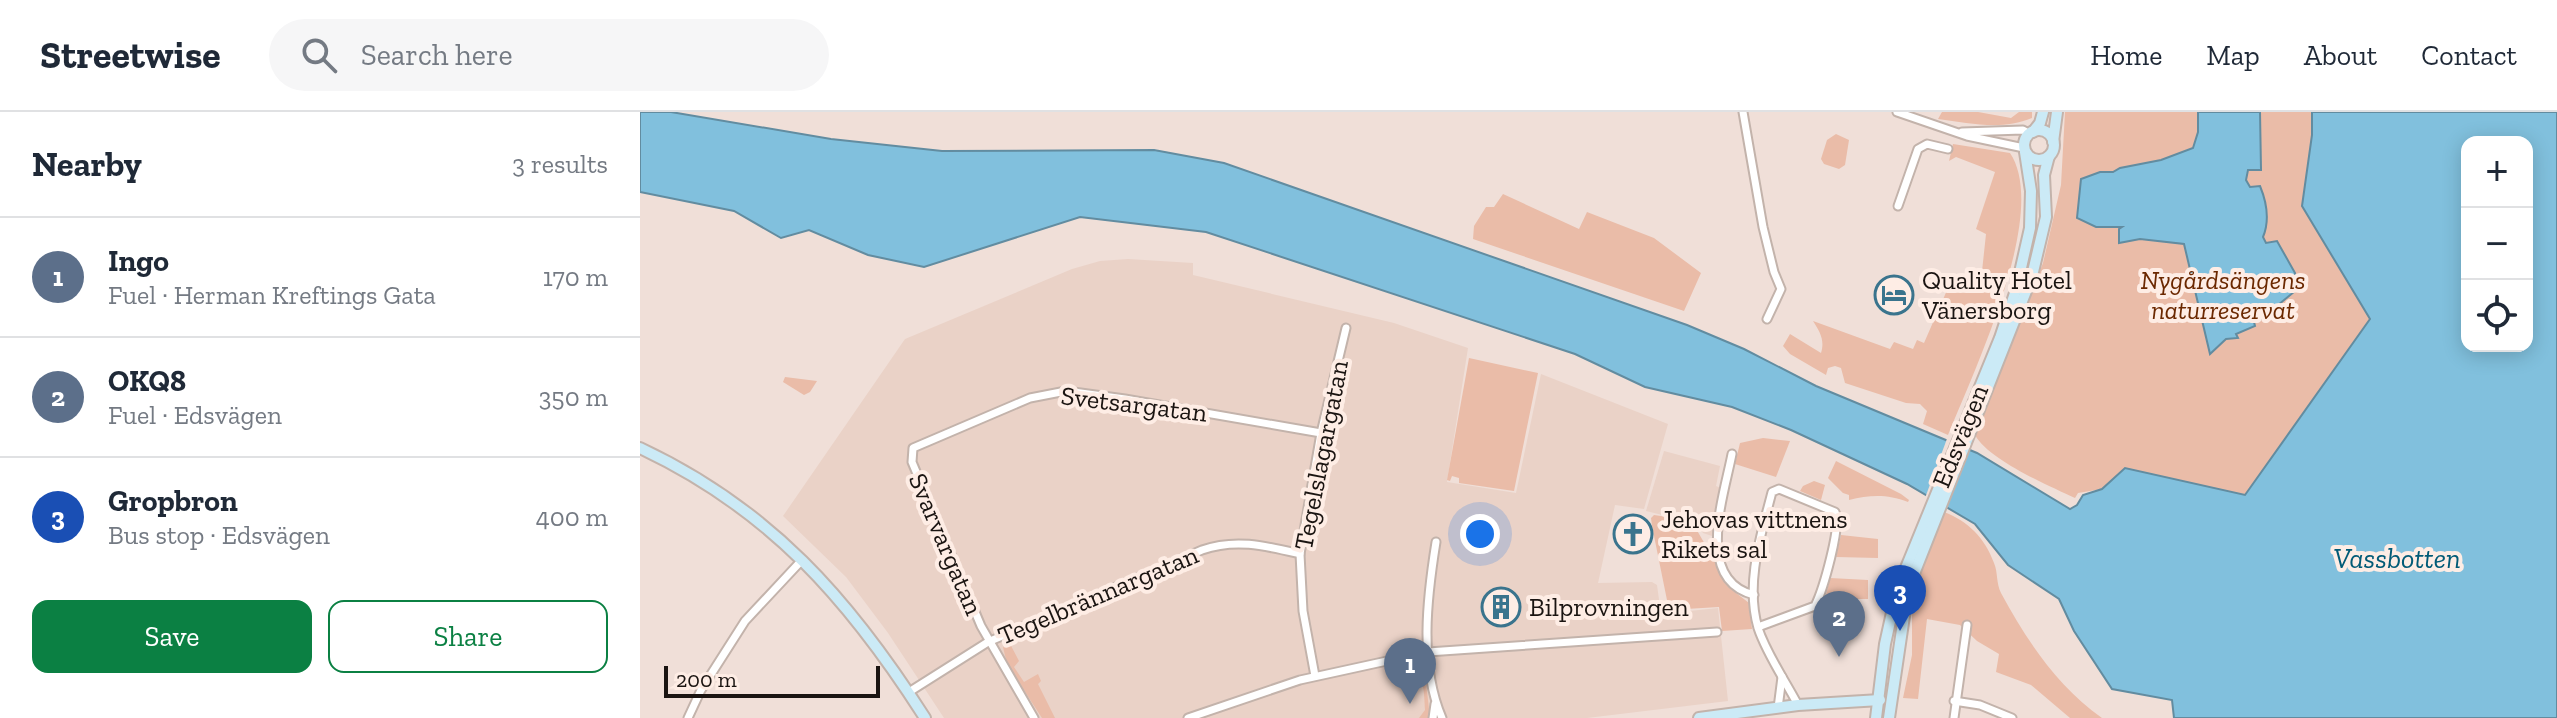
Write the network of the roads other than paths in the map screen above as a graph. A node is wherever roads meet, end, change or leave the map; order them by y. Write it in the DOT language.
graph roads {
  1 [pos="1743,112"];
  2 [pos="1897,112"];
  3 [pos="2043,112"];
  4 [pos="2057,112"];
  5 [pos="1960,132"];
  6 [pos="2032,133"];
  7 [pos="2053,142"];
  8 [pos="1948,149"];
  9 [pos="2025,150"];
  10 [pos="2049,156"];
  11 [pos="1898,206"];
  12 [pos="1767,319"];
  13 [pos="1346,328"];
  14 [pos="1967,432"];
  15 [pos="1321,433"];
  16 [pos="640,448"];
  17 [pos="911,452"];
  18 [pos="1732,454"];
  19 [pos="1930,522"];
  20 [pos="1436,542"];
  21 [pos="1300,554"];
  22 [pos="802,560"];
  23 [pos="1754,595"];
  24 [pos="1967,625"];
  25 [pos="1758,627"];
  26 [pos="1717,632"];
  27 [pos="988,642"];
  28 [pos="1428,652"];
  29 [pos="1315,676"];
  30 [pos="1782,677"];
  31 [pos="909,692"];
  32 [pos="1890,700"];
  33 [pos="1877,701"];
  34 [pos="1954,701"];
  35 [pos="1435,702"];
  36 [pos="1798,705"];
  37 [pos="1778,708"];
  38 [pos="688,718"];
  39 [pos="925,718"];
  40 [pos="1034,718"];
  41 [pos="1188,718"];
  42 [pos="1433,718"];
  43 [pos="1442,718"];
  44 [pos="1699,718"];
  45 [pos="1876,718"];
  46 [pos="1889,718"];
  47 [pos="1954,718"];
  48 [pos="2012,718"];
  1 -- 12 [label="street"];
  2 -- 5 [label="street"];
  3 -- 6 [label="main road, Edsvägen"];
  4 -- 7 [label="main road, Edsvägen"];
  5 -- 6 [label="street"];
  5 -- 9 [label="street"];
  6 -- 7 [label="main road"];
  6 -- 9 [label="main road, Edsvägen"];
  7 -- 10 [label="main road, Edsvägen"];
  8 -- 11 [label="street"];
  9 -- 10 [label="main road"];
  9 -- 14 [label="main road, Edsvägen"];
  10 -- 14 [label="main road, Edsvägen"];
  13 -- 15 [label="street, Tegelslagargatan"];
  14 -- 19 [label="main road, Edsvägen"];
  15 -- 17 [label="street, Svetsargatan"];
  15 -- 21 [label="street, Tegelslagargatan"];
  16 -- 22 [label="main road"];
  17 -- 27 [label="street, Svarvargatan"];
  18 -- 23 [label="street"];
  19 -- 32 [label="main road, Edsvägen"];
  19 -- 33 [label="main road, Edsvägen"];
  20 -- 28 [label="street"];
  21 -- 27 [label="street, Tegelbrännargatan"];
  21 -- 29 [label="street, Tegelslagargatan"];
  22 -- 31 [label="main road"];
  22 -- 38 [label="street"];
  23 -- 25 [label="street"];
  23 -- 25 [label="street"];
  24 -- 34 [label="street"];
  25 -- 30 [label="street"];
  26 -- 28 [label="street"];
  27 -- 31 [label="street, Tegelbrännargatan"];
  27 -- 40 [label="street, Svarvargatan"];
  28 -- 29 [label="street"];
  28 -- 35 [label="street"];
  29 -- 41 [label="street"];
  30 -- 36 [label="street"];
  30 -- 37 [label="street"];
  31 -- 39 [label="main road"];
  32 -- 33 [label="main road"];
  32 -- 46 [label="main road, Edsvägen"];
  33 -- 36 [label="main road"];
  33 -- 45 [label="main road, Edsvägen"];
  34 -- 47 [label="street"];
  34 -- 48 [label="street"];
  35 -- 42 [label="street"];
  35 -- 43 [label="street"];
  36 -- 37 [label="main road"];
  37 -- 44 [label="main road"];
}
